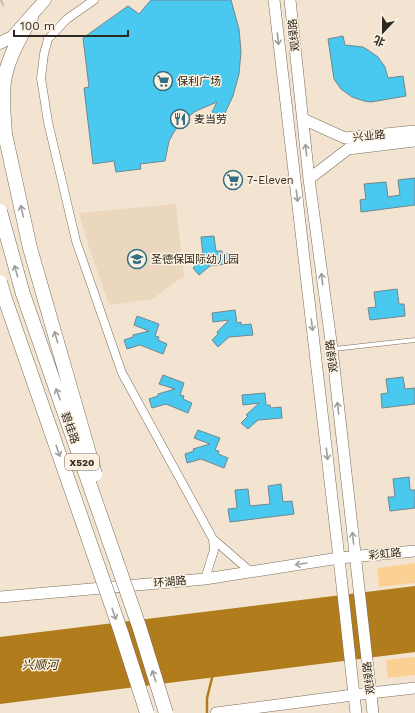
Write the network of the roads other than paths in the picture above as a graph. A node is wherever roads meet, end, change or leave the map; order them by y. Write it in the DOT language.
graph roads {
  1 [pos="45,0"];
  2 [pos="94,0"];
  3 [pos="274,0"];
  4 [pos="290,0"];
  5 [pos="31,16"];
  6 [pos="0,43"];
  7 [pos="0,108"];
  8 [pos="303,119"];
  9 [pos="415,130"];
  10 [pos="5,134"];
  11 [pos="415,141"];
  12 [pos="309,179"];
  13 [pos="0,211"];
  14 [pos="0,282"];
  15 [pos="0,295"];
  16 [pos="415,340"];
  17 [pos="332,349"];
  18 [pos="42,405"];
  19 [pos="213,539"];
  20 [pos="415,551"];
  21 [pos="355,557"];
  22 [pos="339,558"];
  23 [pos="252,572"];
  24 [pos="205,579"];
  25 [pos="0,597"];
  26 [pos="144,643"];
  27 [pos="415,688"];
  28 [pos="371,693"];
  29 [pos="354,695"];
  30 [pos="147,713"];
  31 [pos="166,713"];
  32 [pos="216,713"];
  33 [pos="356,713"];
  34 [pos="373,713"];
  1 -- 5 [label="main road"];
  2 -- 19 [label="street"];
  3 -- 22 [label="main road, 观绿路, one-way"];
  4 -- 8 [label="main road, 观绿路"];
  5 -- 6 [label="main road"];
  5 -- 10 [label="highway"];
  7 -- 10 [label="highway"];
  8 -- 9 [label="main road, 兴业路"];
  12 -- 8 [label="main road, 观绿路, one-way"];
  26 -- 10 [label="highway, one-way, bridge"];
  11 -- 12 [label="main road, 兴业路"];
  17 -- 12 [label="main road, 观绿路, one-way"];
  26 -- 13 [label="highway, 碧桂路 / X520, one-way, bridge"];
  14 -- 18 [label="highway, 碧桂路 / X520, bridge"];
  15 -- 18 [label="highway, bridge"];
  16 -- 17 [label="lane"];
  21 -- 17 [label="main road, 观绿路, one-way"];
  18 -- 30 [label="highway, 碧桂路 / X520, one-way, bridge"];
  19 -- 23 [label="street"];
  19 -- 24 [label="street"];
  20 -- 21 [label="main road, 彩虹路"];
  21 -- 22 [label="main road, 彩虹路"];
  21 -- 28 [label="main road, 观绿路"];
  22 -- 23 [label="main road, 环湖路, one-way"];
  22 -- 29 [label="main road, 观绿路"];
  23 -- 24 [label="main road, 环湖路"];
  24 -- 25 [label="main road, 环湖路"];
  31 -- 26 [label="highway, 碧桂路 / X520, one-way, bridge"];
  27 -- 28 [label="main road"];
  28 -- 29 [label="main road"];
  28 -- 34 [label="main road, 观绿路"];
  29 -- 32 [label="main road"];
  29 -- 33 [label="main road, 观绿路"];
}
